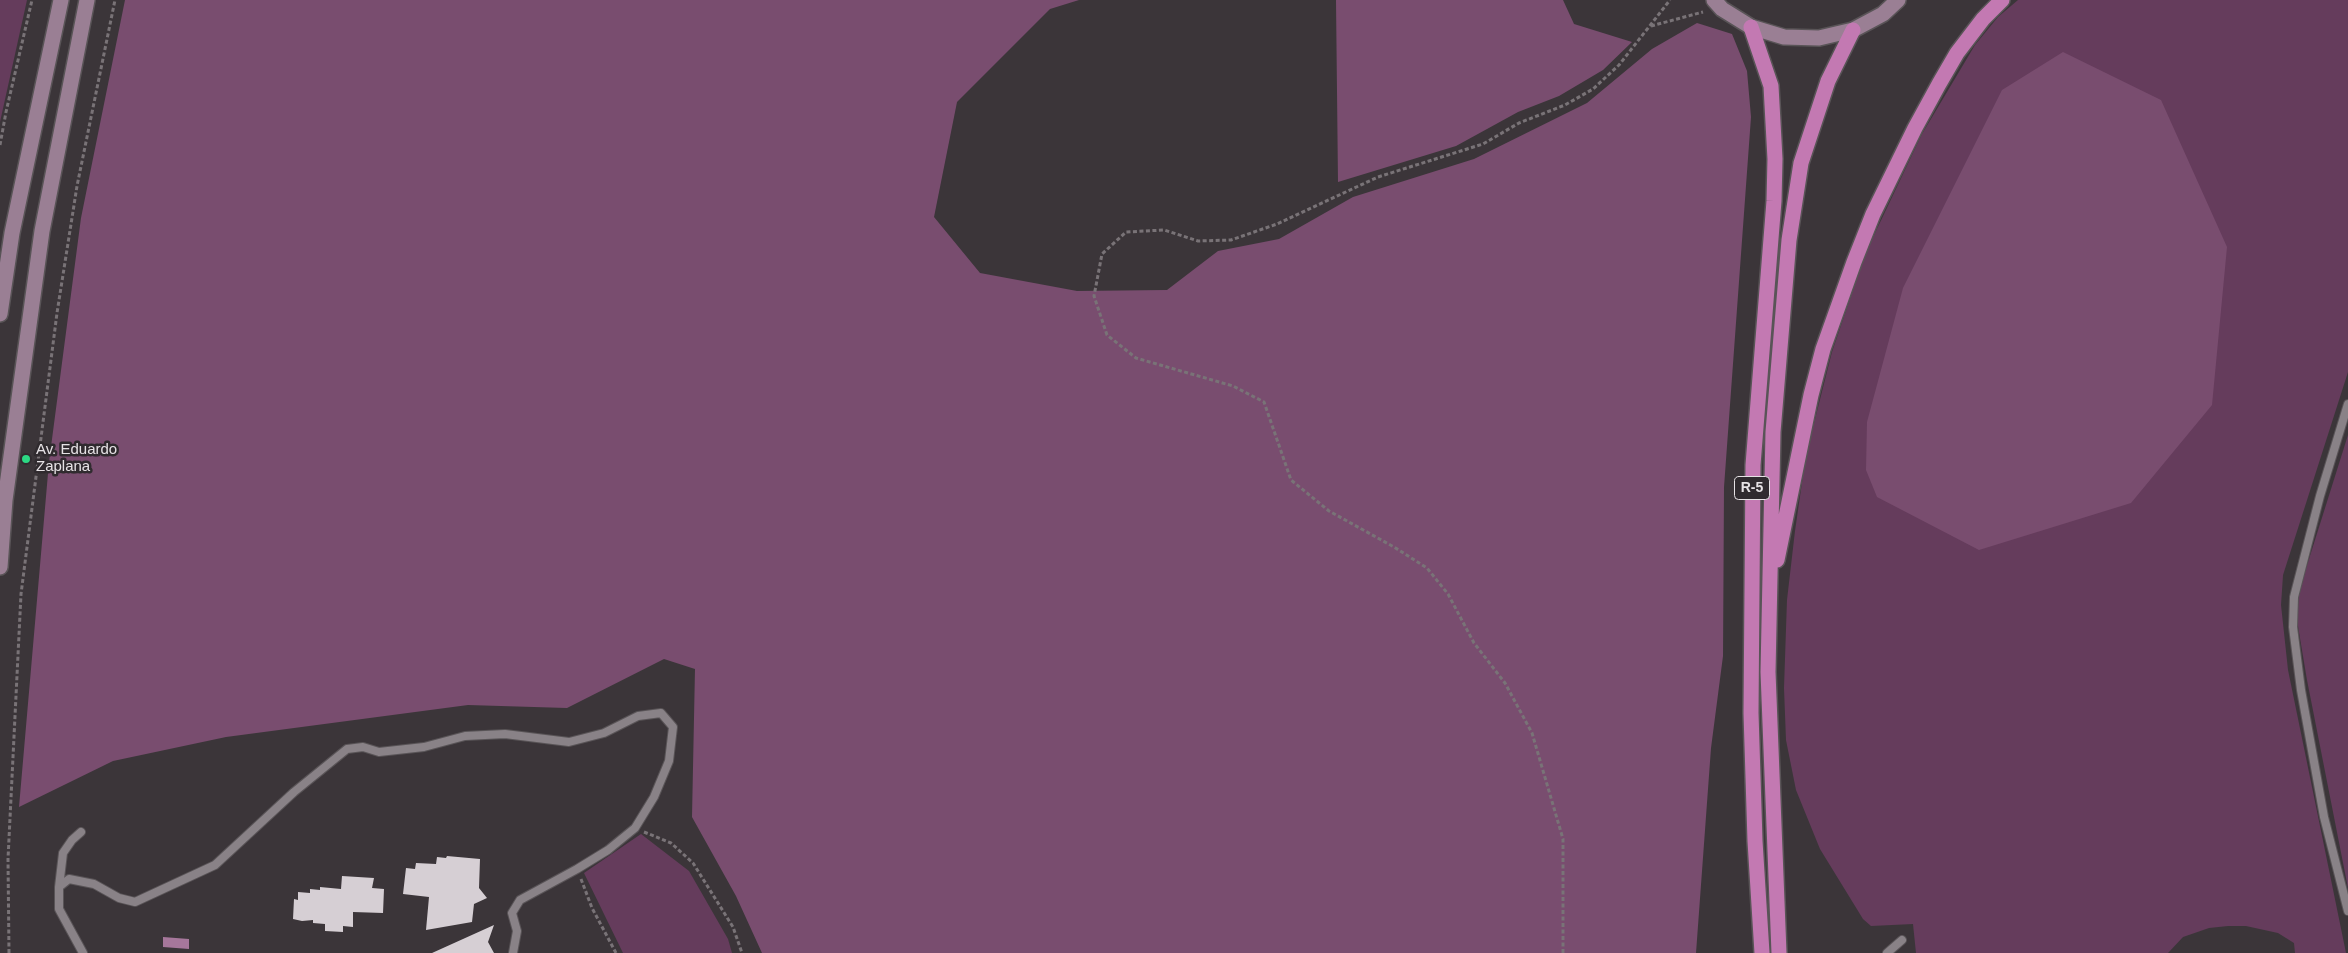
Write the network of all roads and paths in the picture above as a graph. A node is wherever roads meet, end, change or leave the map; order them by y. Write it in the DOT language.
graph roads {
  1 [pos="32,0"];
  2 [pos="61,0"];
  3 [pos="87,0"];
  4 [pos="115,0"];
  5 [pos="1670,0"];
  6 [pos="1898,0"];
  7 [pos="2002,0"];
  8 [pos="1718,4"];
  9 [pos="1651,26"];
  10 [pos="1751,27"];
  11 [pos="1852,30"];
  12 [pos="0,145"];
  13 [pos="0,314"];
  14 [pos="2348,404"];
  15 [pos="0,567"];
  16 [pos="1770,601"];
  17 [pos="635,828"];
  18 [pos="81,832"];
  19 [pos="577,870"];
  20 [pos="60,887"];
  21 [pos="2348,911"];
  22 [pos="1902,940"];
  23 [pos="9,953"];
  24 [pos="83,953"];
  25 [pos="514,953"];
  26 [pos="616,953"];
  27 [pos="742,953"];
  28 [pos="1563,953"];
  29 [pos="1762,953"];
  30 [pos="1779,953"];
  31 [pos="1887,953"];
  1 -- 12 [label="path"];
  2 -- 13 [label="main road"];
  3 -- 15 [label="main road"];
  4 -- 23 [label="path"];
  5 -- 9 [label="path"];
  6 -- 11 [label="main road"];
  7 -- 16 [label="highway"];
  8 -- 9 [label="path"];
  8 -- 10 [label="main road"];
  9 -- 28 [label="path"];
  10 -- 11 [label="main road"];
  10 -- 29 [label="highway, R-5"];
  11 -- 16 [label="highway"];
  14 -- 21 [label="lane"];
  16 -- 30 [label="highway"];
  17 -- 19 [label="lane"];
  17 -- 20 [label="lane"];
  17 -- 27 [label="path"];
  18 -- 20 [label="lane"];
  19 -- 25 [label="lane"];
  19 -- 26 [label="path"];
  20 -- 24 [label="lane"];
  22 -- 31 [label="lane"];
}
